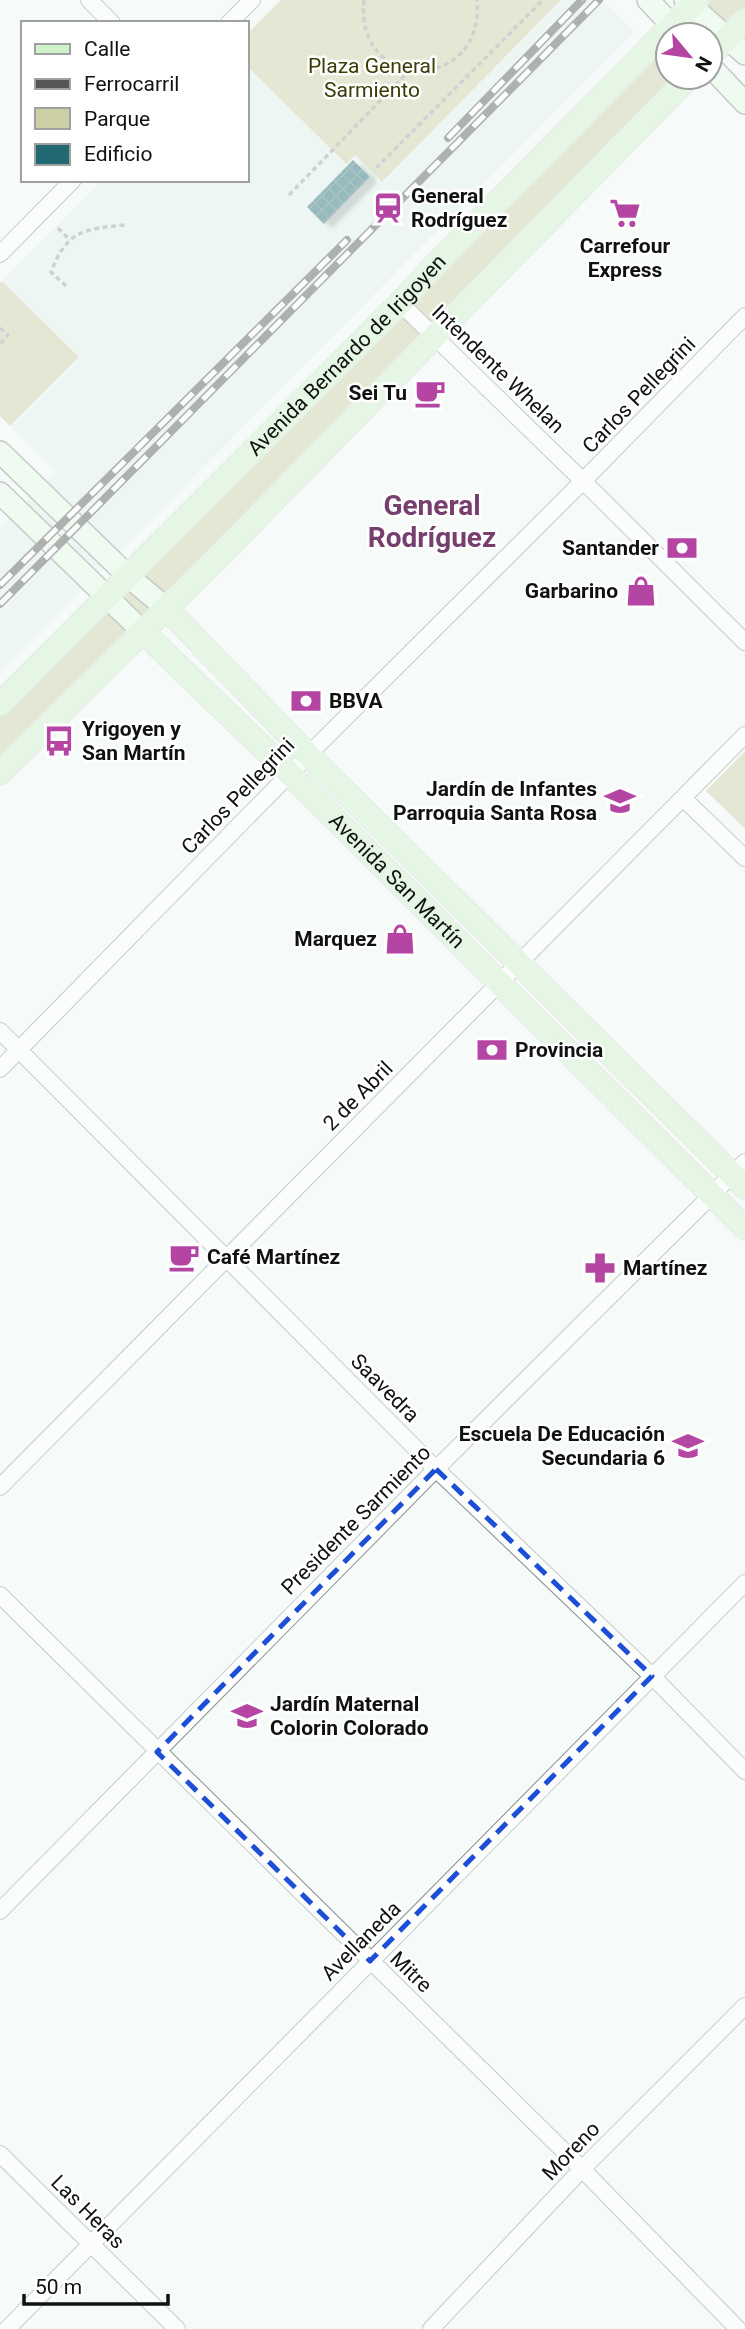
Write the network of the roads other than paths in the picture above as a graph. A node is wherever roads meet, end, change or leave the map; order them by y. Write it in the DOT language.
graph roads {
  1 [pos="89,0"];
  2 [pos="252,0"];
  3 [pos="648,0"];
  4 [pos="691,2"];
  5 [pos="745,20"];
  6 [pos="110,21"];
  7 [pos="231,21"];
  8 [pos="668,21"];
  9 [pos="682,21"];
  10 [pos="728,38"];
  11 [pos="724,42"];
  12 [pos="654,52"];
  13 [pos="745,54"];
  14 [pos="724,81"];
  15 [pos="675,91"];
  16 [pos="745,103"];
  17 [pos="71,182"];
  18 [pos="0,254"];
  19 [pos="400,303"];
  20 [pos="745,316"];
  21 [pos="433,336"];
  22 [pos="0,452"];
  23 [pos="583,481"];
  24 [pos="0,493"];
  25 [pos="129,577"];
  26 [pos="108,597"];
  27 [pos="166,608"];
  28 [pos="142,631"];
  29 [pos="745,642"];
  30 [pos="0,704"];
  31 [pos="745,735"];
  32 [pos="308,755"];
  33 [pos="0,773"];
  34 [pos="289,773"];
  35 [pos="684,799"];
  36 [pos="745,858"];
  37 [pos="519,962"];
  38 [pos="500,982"];
  39 [pos="0,1031"];
  40 [pos="19,1050"];
  41 [pos="0,1069"];
  42 [pos="741,1175"];
  43 [pos="713,1196"];
  44 [pos="745,1228"];
  45 [pos="226,1259"];
  46 [pos="436,1469"];
  47 [pos="0,1487"];
  48 [pos="745,1583"];
  49 [pos="0,1595"];
  50 [pos="652,1676"];
  51 [pos="157,1752"];
  52 [pos="745,1771"];
  53 [pos="0,1911"];
  54 [pos="370,1961"];
  55 [pos="745,2006"];
  56 [pos="0,2154"];
  57 [pos="582,2169"];
  58 [pos="90,2245"];
  59 [pos="715,2307"];
  60 [pos="7,2329"];
  61 [pos="177,2329"];
  62 [pos="431,2329"];
  63 [pos="718,2329"];
  64 [pos="738,2329"];
  1 -- 6 [label="street"];
  2 -- 7 [label="street"];
  3 -- 8 [label="main road"];
  4 -- 9 [label="main road, Avenida Bernardo de Irigoyen"];
  4 -- 10 [label="main road"];
  5 -- 10 [label="main road"];
  10 -- 11 [label="main road"];
  10 -- 13 [label="main road"];
  12 -- 19 [label="main road, Avenida Bernardo de Irigoyen"];
  14 -- 16 [label="main road"];
  15 -- 21 [label="main road"];
  17 -- 18 [label="street"];
  19 -- 21 [label="street, Intendente Whelan"];
  19 -- 25 [label="main road, Avenida Bernardo de Irigoyen"];
  20 -- 23 [label="street, Carlos Pellegrini"];
  21 -- 23 [label="street, Intendente Whelan"];
  21 -- 27 [label="main road"];
  22 -- 25 [label="main road, Avenida San Martín"];
  23 -- 29 [label="street, Intendente Whelan"];
  23 -- 32 [label="street, Carlos Pellegrini"];
  24 -- 26 [label="main road, Avenida San Martín"];
  25 -- 26 [label="main road, Avenida Bernardo de Irigoyen"];
  25 -- 27 [label="main road, Avenida San Martín"];
  26 -- 28 [label="main road, Avenida San Martín"];
  26 -- 30 [label="main road, Avenida Bernardo de Irigoyen"];
  27 -- 28 [label="main road"];
  27 -- 32 [label="main road, Avenida San Martín"];
  28 -- 33 [label="main road"];
  28 -- 34 [label="main road, Avenida San Martín"];
  31 -- 35 [label="street, 2 de Abril"];
  32 -- 34 [label="street, Carlos Pellegrini"];
  32 -- 37 [label="main road, Avenida San Martín"];
  34 -- 38 [label="main road, Avenida San Martín"];
  34 -- 40 [label="street, Carlos Pellegrini"];
  35 -- 36 [label="street"];
  35 -- 37 [label="street, 2 de Abril"];
  37 -- 38 [label="street, 2 de Abril"];
  37 -- 42 [label="main road, Avenida San Martín"];
  38 -- 43 [label="main road, Avenida San Martín"];
  38 -- 45 [label="street, 2 de Abril"];
  39 -- 40 [label="street, Saavedra"];
  40 -- 41 [label="street, Carlos Pellegrini"];
  40 -- 45 [label="street, Saavedra"];
  42 -- 43 [label="street, Presidente Sarmiento"];
  43 -- 44 [label="main road, Avenida San Martín"];
  43 -- 46 [label="street, Presidente Sarmiento"];
  45 -- 46 [label="street, Saavedra"];
  45 -- 47 [label="street, 2 de Abril"];
  46 -- 50 [label="street, Saavedra"];
  46 -- 51 [label="street, Presidente Sarmiento"];
  48 -- 50 [label="street, Avellaneda"];
  49 -- 51 [label="street, Mitre"];
  50 -- 52 [label="street, Saavedra"];
  50 -- 54 [label="street, Avellaneda"];
  51 -- 53 [label="street, Presidente Sarmiento"];
  51 -- 54 [label="street, Mitre"];
  54 -- 57 [label="street, Mitre"];
  54 -- 58 [label="street, Avellaneda"];
  55 -- 57 [label="street, Moreno"];
  56 -- 58 [label="street, Las Heras"];
  57 -- 59 [label="street, Mitre"];
  57 -- 62 [label="street, Moreno"];
  58 -- 60 [label="street, Avellaneda"];
  58 -- 61 [label="street, Las Heras"];
  59 -- 63 [label="street"];
  59 -- 64 [label="street, Mitre"];
}
